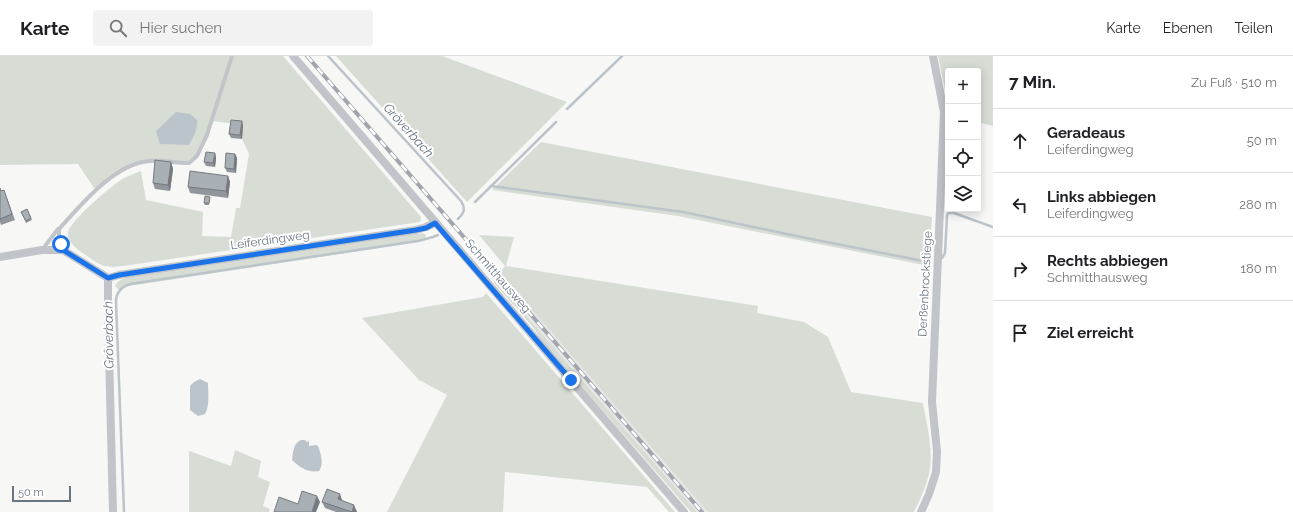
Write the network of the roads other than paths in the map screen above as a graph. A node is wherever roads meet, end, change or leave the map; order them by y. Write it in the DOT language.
graph roads {
  1 [pos="232,56"];
  2 [pos="293,56"];
  3 [pos="933,56"];
  4 [pos="435,223"];
  5 [pos="59,229"];
  6 [pos="42,250"];
  7 [pos="63,250"];
  8 [pos="0,257"];
  9 [pos="108,278"];
  10 [pos="113,512"];
  11 [pos="684,512"];
  12 [pos="921,512"];
  1 -- 5 [label="lane"];
  2 -- 4 [label="street, Schmitthausweg"];
  3 -- 12 [label="street, Derßenbrockstiege"];
  4 -- 9 [label="street, Leiferdingweg"];
  4 -- 11 [label="street, Schmitthausweg"];
  5 -- 6 [label="lane"];
  5 -- 7 [label="lane"];
  6 -- 7 [label="street"];
  6 -- 8 [label="street"];
  7 -- 9 [label="street"];
  9 -- 10 [label="street"];
}
